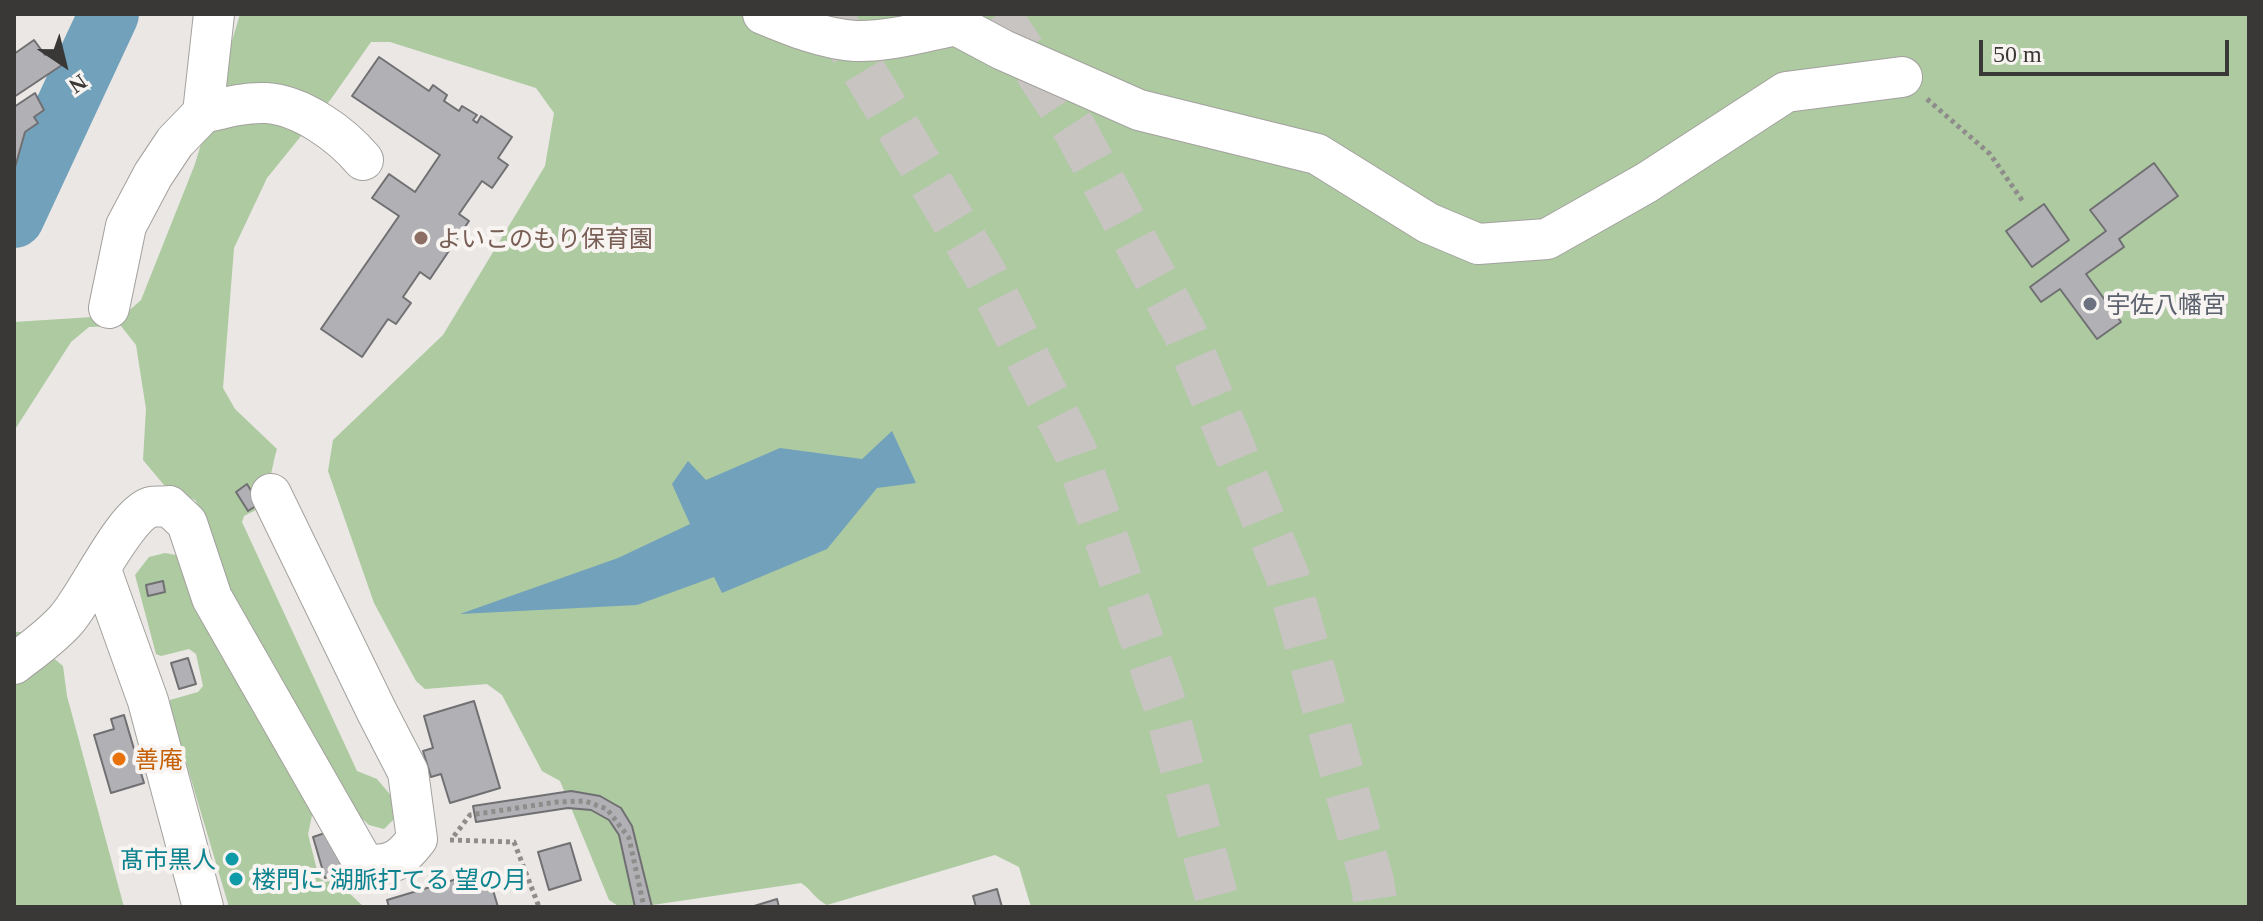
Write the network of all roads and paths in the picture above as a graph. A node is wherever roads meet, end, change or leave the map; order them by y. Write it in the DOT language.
graph roads {
  1 [pos="214,14"];
  2 [pos="763,14"];
  3 [pos="1902,77"];
  4 [pos="203,113"];
  5 [pos="363,160"];
  6 [pos="2024,203"];
  7 [pos="109,308"];
  8 [pos="271,494"];
  9 [pos="101,570"];
  10 [pos="14,664"];
  11 [pos="434,839"];
  12 [pos="203,907"];
  13 [pos="539,907"];
  14 [pos="644,907"];
  1 -- 4 [label="street"];
  2 -- 3 [label="street"];
  3 -- 6 [label="path"];
  4 -- 5 [label="street"];
  4 -- 7 [label="street"];
  8 -- 11 [label="street"];
  9 -- 10 [label="street"];
  9 -- 11 [label="street"];
  9 -- 12 [label="street"];
  11 -- 13 [label="path"];
  11 -- 14 [label="path"];
}
